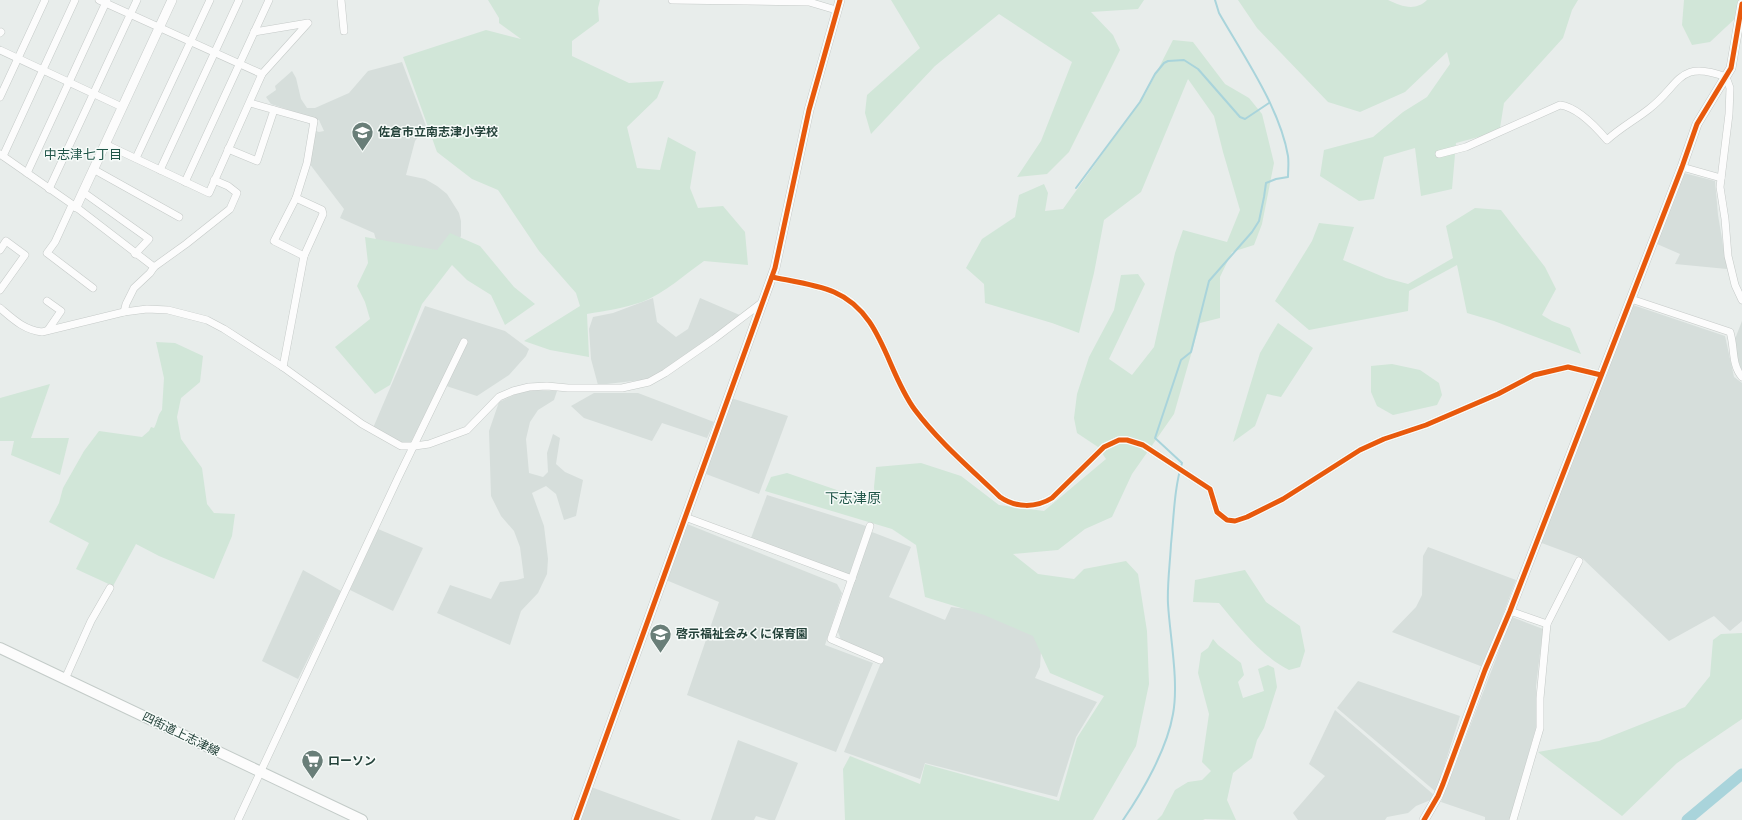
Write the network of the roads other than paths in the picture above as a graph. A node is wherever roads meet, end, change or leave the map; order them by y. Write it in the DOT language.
graph roads {
  1 [pos="45,0"];
  2 [pos="75,0"];
  3 [pos="137,0"];
  4 [pos="172,0"];
  5 [pos="210,0"];
  6 [pos="239,0"];
  7 [pos="269,0"];
  8 [pos="341,0"];
  9 [pos="672,0"];
  10 [pos="840,0"];
  11 [pos="104,1"];
  12 [pos="1742,4"];
  13 [pos="836,10"];
  14 [pos="130,14"];
  15 [pos="160,28"];
  16 [pos="344,31"];
  17 [pos="254,32"];
  18 [pos="190,42"];
  19 [pos="0,50"];
  20 [pos="214,52"];
  21 [pos="18,58"];
  22 [pos="239,64"];
  23 [pos="43,70"];
  24 [pos="262,74"];
  25 [pos="1726,77"];
  26 [pos="69,82"];
  27 [pos="94,94"];
  28 [pos="0,96"];
  29 [pos="250,103"];
  30 [pos="122,107"];
  31 [pos="274,110"];
  32 [pos="105,144"];
  33 [pos="228,149"];
  34 [pos="1439,154"];
  35 [pos="1,155"];
  36 [pos="136,158"];
  37 [pos="1682,167"];
  38 [pos="94,169"];
  39 [pos="160,170"];
  40 [pos="27,173"];
  41 [pos="1721,178"];
  42 [pos="214,180"];
  43 [pos="185,182"];
  44 [pos="49,189"];
  45 [pos="83,192"];
  46 [pos="296,198"];
  47 [pos="74,206"];
  48 [pos="179,217"];
  49 [pos="0,250"];
  50 [pos="135,254"];
  51 [pos="304,256"];
  52 [pos="154,268"];
  53 [pos="772,277"];
  54 [pos="93,288"];
  55 [pos="0,290"];
  56 [pos="1631,299"];
  57 [pos="764,300"];
  58 [pos="1742,300"];
  59 [pos="47,301"];
  60 [pos="0,308"];
  61 [pos="124,312"];
  62 [pos="48,330"];
  63 [pos="464,342"];
  64 [pos="283,367"];
  65 [pos="1601,375"];
  66 [pos="1742,377"];
  67 [pos="415,446"];
  68 [pos="685,517"];
  69 [pos="870,526"];
  70 [pos="1579,561"];
  71 [pos="852,579"];
  72 [pos="110,588"];
  73 [pos="1510,611"];
  74 [pos="1547,624"];
  75 [pos="0,648"];
  76 [pos="880,660"];
  77 [pos="65,679"];
  78 [pos="260,772"];
  79 [pos="238,820"];
  80 [pos="362,820"];
  81 [pos="576,820"];
  82 [pos="1424,820"];
  83 [pos="1513,820"];
  1 -- 21 [label="street"];
  2 -- 23 [label="street"];
  3 -- 14 [label="street"];
  4 -- 15 [label="street"];
  5 -- 18 [label="street"];
  6 -- 20 [label="street"];
  7 -- 17 [label="street"];
  8 -- 16 [label="street"];
  9 -- 13 [label="street"];
  10 -- 13 [label="street"];
  11 -- 14 [label="street"];
  11 -- 26 [label="street"];
  12 -- 25 [label="street"];
  13 -- 53 [label="street"];
  14 -- 15 [label="street"];
  14 -- 27 [label="street"];
  15 -- 18 [label="street"];
  15 -- 30 [label="street"];
  17 -- 22 [label="street"];
  17 -- 24 [label="street"];
  18 -- 20 [label="street"];
  18 -- 36 [label="street"];
  19 -- 21 [label="street"];
  20 -- 22 [label="street"];
  20 -- 39 [label="street"];
  21 -- 23 [label="street"];
  21 -- 28 [label="street"];
  22 -- 24 [label="street"];
  22 -- 43 [label="street"];
  23 -- 26 [label="street"];
  23 -- 35 [label="street"];
  24 -- 29 [label="street"];
  25 -- 34 [label="street"];
  25 -- 37 [label="street"];
  25 -- 41 [label="street"];
  26 -- 27 [label="street"];
  26 -- 40 [label="street"];
  27 -- 30 [label="street"];
  27 -- 44 [label="street"];
  29 -- 31 [label="street"];
  29 -- 33 [label="street"];
  30 -- 32 [label="street"];
  31 -- 33 [label="street"];
  31 -- 46 [label="street"];
  32 -- 36 [label="street"];
  32 -- 38 [label="street"];
  33 -- 42 [label="street"];
  35 -- 40 [label="street"];
  36 -- 39 [label="street"];
  37 -- 41 [label="street"];
  37 -- 56 [label="street"];
  38 -- 45 [label="street"];
  38 -- 48 [label="street"];
  39 -- 43 [label="street"];
  40 -- 44 [label="street"];
  41 -- 58 [label="street"];
  42 -- 43 [label="street"];
  42 -- 52 [label="street"];
  44 -- 47 [label="street"];
  45 -- 47 [label="street"];
  45 -- 50 [label="street"];
  46 -- 51 [label="street"];
  46 -- 51 [label="street"];
  47 -- 50 [label="street"];
  47 -- 54 [label="street"];
  49 -- 55 [label="street"];
  50 -- 52 [label="street"];
  51 -- 64 [label="street"];
  52 -- 61 [label="street"];
  53 -- 57 [label="street"];
  53 -- 65 [label="street"];
  56 -- 65 [label="street"];
  56 -- 66 [label="street"];
  57 -- 67 [label="street"];
  57 -- 68 [label="street"];
  59 -- 62 [label="street"];
  60 -- 62 [label="street"];
  61 -- 62 [label="street"];
  61 -- 64 [label="street"];
  63 -- 67 [label="street"];
  64 -- 67 [label="street"];
  65 -- 73 [label="street"];
  67 -- 78 [label="street"];
  68 -- 71 [label="street"];
  68 -- 81 [label="street"];
  69 -- 71 [label="street"];
  70 -- 74 [label="street"];
  71 -- 76 [label="street"];
  72 -- 77 [label="street"];
  73 -- 74 [label="street"];
  73 -- 82 [label="street"];
  74 -- 83 [label="street"];
  75 -- 77 [label="main road, 四街道上志津線"];
  77 -- 78 [label="main road, 四街道上志津線"];
  78 -- 79 [label="street"];
  78 -- 80 [label="main road, 四街道上志津線"];
}
